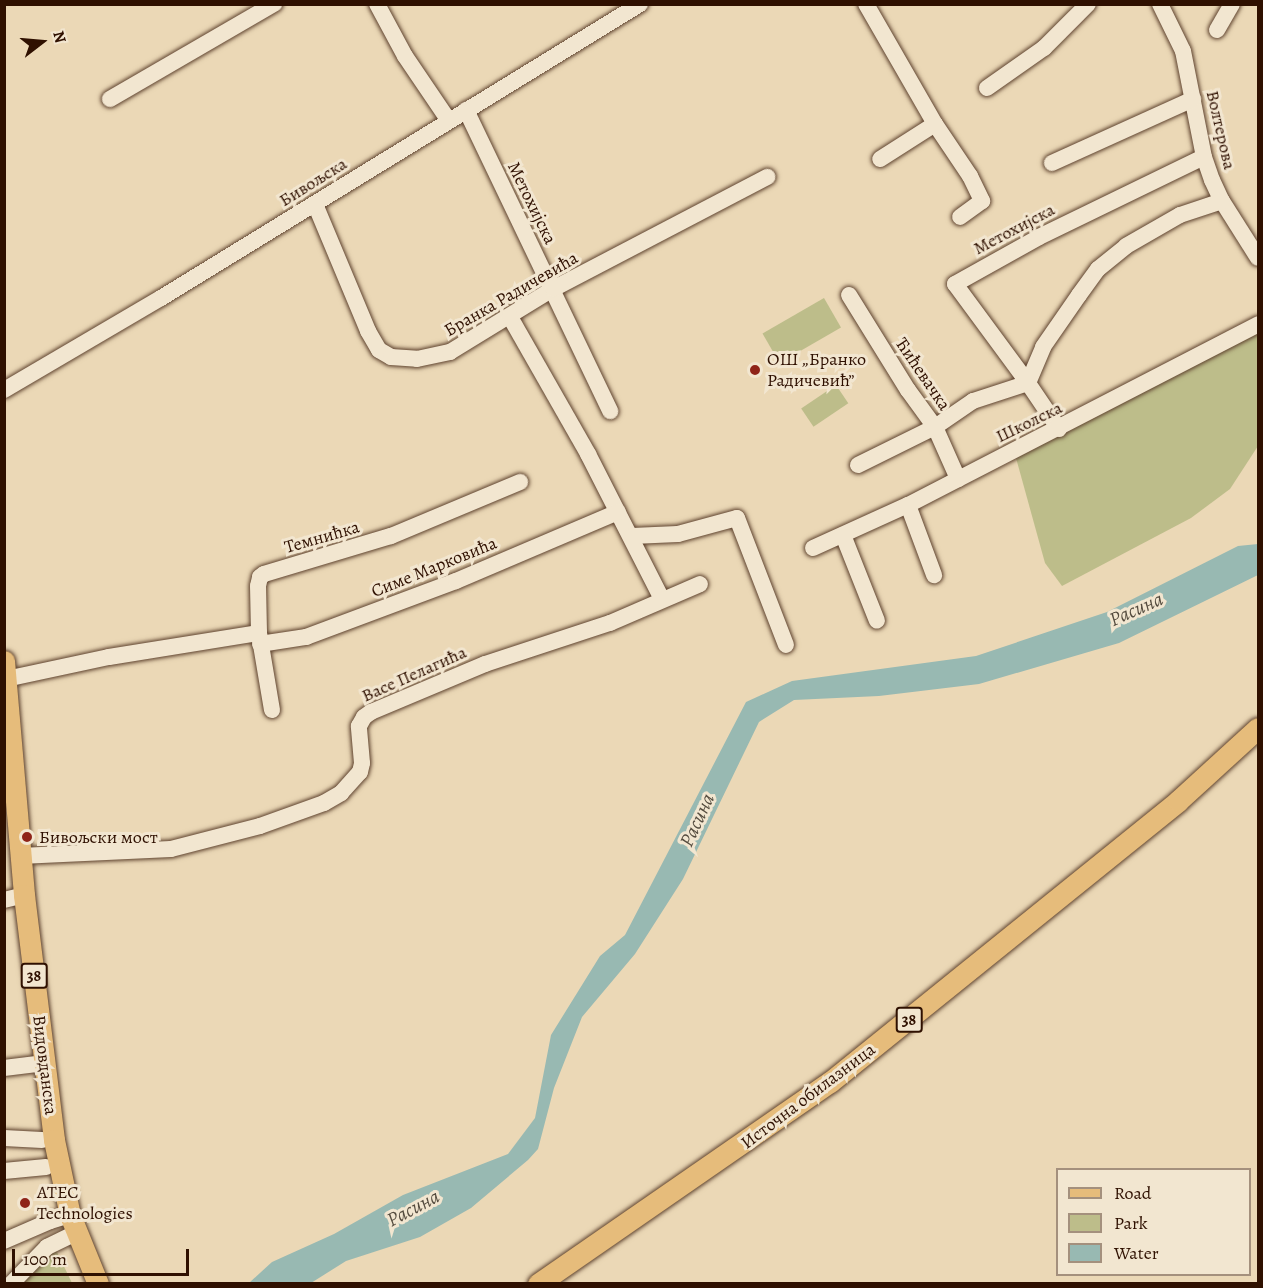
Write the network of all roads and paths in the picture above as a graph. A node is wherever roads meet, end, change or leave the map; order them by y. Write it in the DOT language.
graph roads {
  1 [pos="274,4"];
  2 [pos="377,4"];
  3 [pos="640,4"];
  4 [pos="866,4"];
  5 [pos="1088,4"];
  6 [pos="1160,4"];
  7 [pos="1232,4"];
  8 [pos="1217,30"];
  9 [pos="987,88"];
  10 [pos="110,99"];
  11 [pos="1193,99"];
  12 [pos="465,110"];
  13 [pos="449,121"];
  14 [pos="935,124"];
  15 [pos="1204,157"];
  16 [pos="880,159"];
  17 [pos="1052,163"];
  18 [pos="767,177"];
  19 [pos="1222,201"];
  20 [pos="315,204"];
  21 [pos="960,217"];
  22 [pos="1258,258"];
  23 [pos="553,290"];
  24 [pos="849,295"];
  25 [pos="510,317"];
  26 [pos="1258,324"];
  27 [pos="1028,383"];
  28 [pos="4,390"];
  29 [pos="610,411"];
  30 [pos="935,427"];
  31 [pos="1059,429"];
  32 [pos="858,465"];
  33 [pos="958,479"];
  34 [pos="520,482"];
  35 [pos="908,505"];
  36 [pos="618,512"];
  37 [pos="843,535"];
  38 [pos="632,536"];
  39 [pos="813,548"];
  40 [pos="934,575"];
  41 [pos="700,584"];
  42 [pos="662,599"];
  43 [pos="877,621"];
  44 [pos="260,639"];
  45 [pos="786,645"];
  46 [pos="5,670"];
  47 [pos="272,710"];
  48 [pos="1258,728"];
  49 [pos="4,827"];
  50 [pos="20,856"];
  51 [pos="13,898"];
  52 [pos="38,1064"];
  53 [pos="4,1068"];
  54 [pos="4,1138"];
  55 [pos="42,1140"];
  56 [pos="46,1167"];
  57 [pos="4,1171"];
  58 [pos="67,1226"];
  59 [pos="4,1241"];
  60 [pos="11,1284"];
  61 [pos="83,1284"];
  62 [pos="98,1284"];
  63 [pos="538,1284"];
  1 -- 10 [label="street"];
  2 -- 13 [label="street"];
  3 -- 12 [label="street, Бивољска"];
  4 -- 14 [label="street"];
  5 -- 9 [label="street"];
  6 -- 11 [label="street, Волтерова"];
  7 -- 8 [label="street"];
  11 -- 15 [label="street, Волтерова"];
  11 -- 17 [label="street"];
  12 -- 13 [label="street, Бивољска"];
  12 -- 23 [label="street, Метохијска"];
  13 -- 20 [label="street, Бивољска"];
  14 -- 16 [label="street"];
  14 -- 21 [label="street"];
  15 -- 19 [label="street, Волтерова"];
  15 -- 27 [label="street, Метохијска"];
  18 -- 23 [label="street, Бранка Радичевића"];
  19 -- 22 [label="street, Волтерова"];
  19 -- 27 [label="street"];
  20 -- 25 [label="street, Бранка Радичевића"];
  20 -- 28 [label="street, Бивољска"];
  23 -- 25 [label="street, Бранка Радичевића"];
  23 -- 29 [label="street, Метохијска"];
  24 -- 30 [label="street, Ћићевачка"];
  25 -- 36 [label="street"];
  26 -- 31 [label="street, Школска"];
  27 -- 30 [label="street"];
  27 -- 31 [label="street"];
  30 -- 32 [label="street"];
  30 -- 33 [label="street, Ћићевачка"];
  31 -- 33 [label="street, Школска"];
  33 -- 35 [label="street, Школска"];
  34 -- 44 [label="street, Темнићка"];
  35 -- 37 [label="street, Школска"];
  35 -- 40 [label="street"];
  36 -- 38 [label="street"];
  36 -- 44 [label="street, Симе Марковића"];
  37 -- 39 [label="street, Школска"];
  37 -- 43 [label="street"];
  38 -- 42 [label="street"];
  38 -- 45 [label="street"];
  41 -- 42 [label="street, Васе Пелагића"];
  42 -- 50 [label="street, Васе Пелагића"];
  44 -- 46 [label="street, Симе Марковића"];
  44 -- 47 [label="street, Темнићка"];
  46 -- 50 [label="main road, Видовданска / 38"];
  48 -- 63 [label="main road, Источна обилазница / 38"];
  49 -- 51 [label="main road, Видовданска / 38"];
  50 -- 51 [label="main road, Видовданска / 38"];
  51 -- 52 [label="main road, Видовданска / 38"];
  52 -- 53 [label="street"];
  52 -- 55 [label="main road, Видовданска / 38"];
  52 -- 58 [label="main road, Видовданска / 38"];
  54 -- 55 [label="street"];
  55 -- 56 [label="main road, Видовданска / 38"];
  56 -- 57 [label="street"];
  56 -- 58 [label="main road, Видовданска / 38"];
  58 -- 59 [label="street"];
  58 -- 60 [label="street"];
  58 -- 61 [label="main road, Видовданска / 38"];
  58 -- 62 [label="main road, Видовданска / 38"];
}
